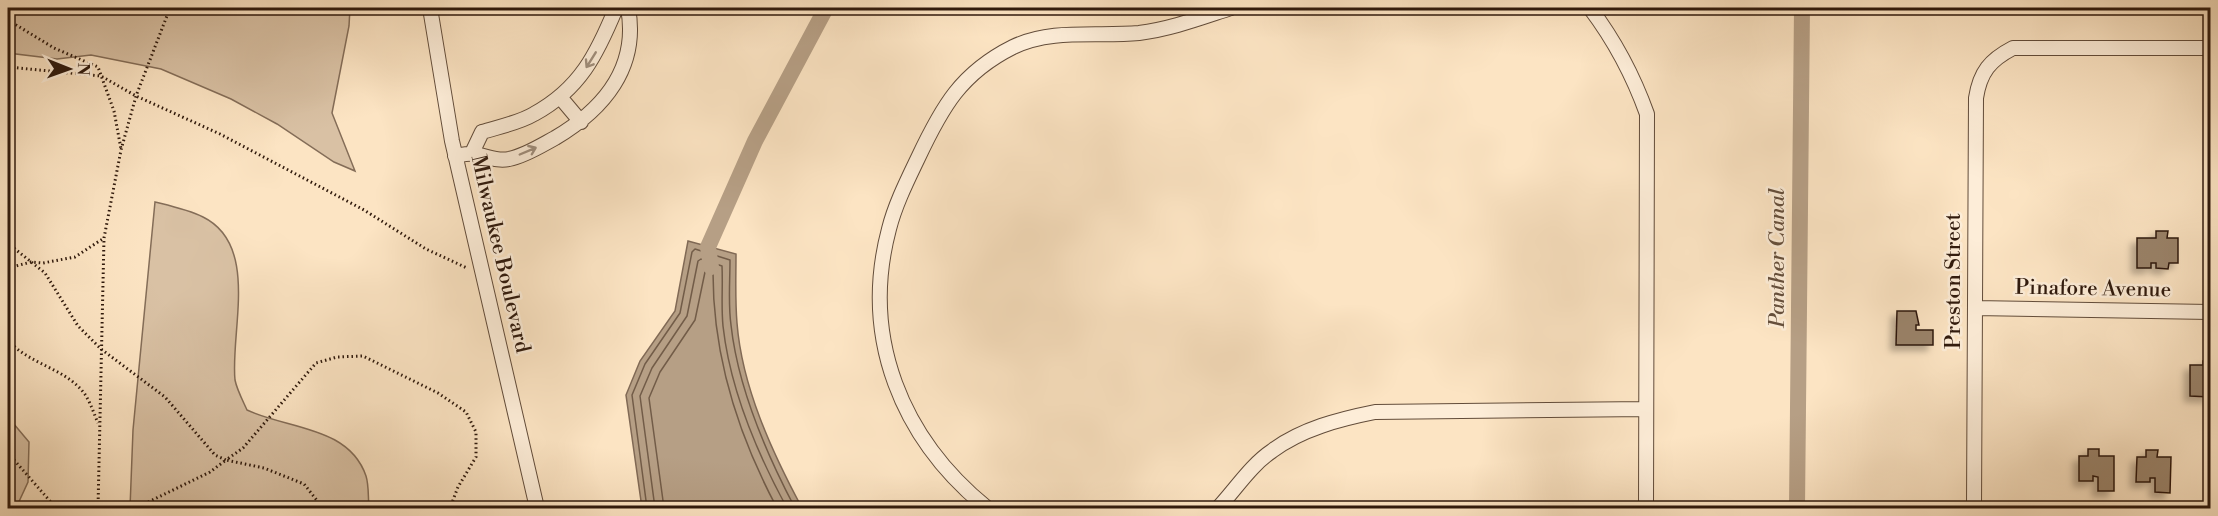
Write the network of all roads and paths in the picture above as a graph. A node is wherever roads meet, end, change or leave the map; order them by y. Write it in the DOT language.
graph roads {
  1 [pos="170,8"];
  2 [pos="430,8"];
  3 [pos="616,8"];
  4 [pos="628,8"];
  5 [pos="1231,8"];
  6 [pos="1590,8"];
  7 [pos="8,20"];
  8 [pos="2211,48"];
  9 [pos="8,66"];
  10 [pos="101,76"];
  11 [pos="136,96"];
  12 [pos="560,97"];
  13 [pos="581,122"];
  14 [pos="121,150"];
  15 [pos="472,153"];
  16 [pos="455,156"];
  17 [pos="8,237"];
  18 [pos="104,238"];
  19 [pos="31,261"];
  20 [pos="8,268"];
  21 [pos="483,273"];
  22 [pos="1975,308"];
  23 [pos="2211,312"];
  24 [pos="8,340"];
  25 [pos="101,349"];
  26 [pos="1646,409"];
  27 [pos="99,425"];
  28 [pos="8,453"];
  29 [pos="226,460"];
  30 [pos="56,508"];
  31 [pos="98,508"];
  32 [pos="136,508"];
  33 [pos="322,508"];
  34 [pos="450,508"];
  35 [pos="537,508"];
  36 [pos="987,508"];
  37 [pos="1218,508"];
  38 [pos="1646,508"];
  39 [pos="1974,508"];
  1 -- 11 [label="path"];
  2 -- 16 [label="street, Milwaukee Boulevard"];
  3 -- 12 [label="street, one-way"];
  4 -- 13 [label="street"];
  5 -- 36 [label="street"];
  6 -- 26 [label="street"];
  7 -- 10 [label="path"];
  8 -- 22 [label="street, Preston Street"];
  9 -- 10 [label="path"];
  10 -- 11 [label="path"];
  10 -- 14 [label="path"];
  11 -- 14 [label="path"];
  11 -- 21 [label="path"];
  12 -- 13 [label="street"];
  12 -- 15 [label="street"];
  15 -- 13 [label="street, one-way"];
  14 -- 18 [label="path"];
  15 -- 16 [label="street"];
  16 -- 21 [label="street, Milwaukee Boulevard"];
  17 -- 19 [label="path"];
  18 -- 19 [label="path"];
  18 -- 25 [label="path"];
  19 -- 20 [label="path"];
  19 -- 25 [label="path"];
  21 -- 35 [label="street, Milwaukee Boulevard"];
  22 -- 23 [label="street, Pinafore Avenue"];
  22 -- 39 [label="street, Preston Street"];
  24 -- 27 [label="path"];
  25 -- 27 [label="path"];
  25 -- 29 [label="path"];
  26 -- 37 [label="street"];
  26 -- 38 [label="street"];
  27 -- 31 [label="path"];
  28 -- 30 [label="path"];
  29 -- 32 [label="path"];
  29 -- 33 [label="path"];
  29 -- 34 [label="path"];
}
